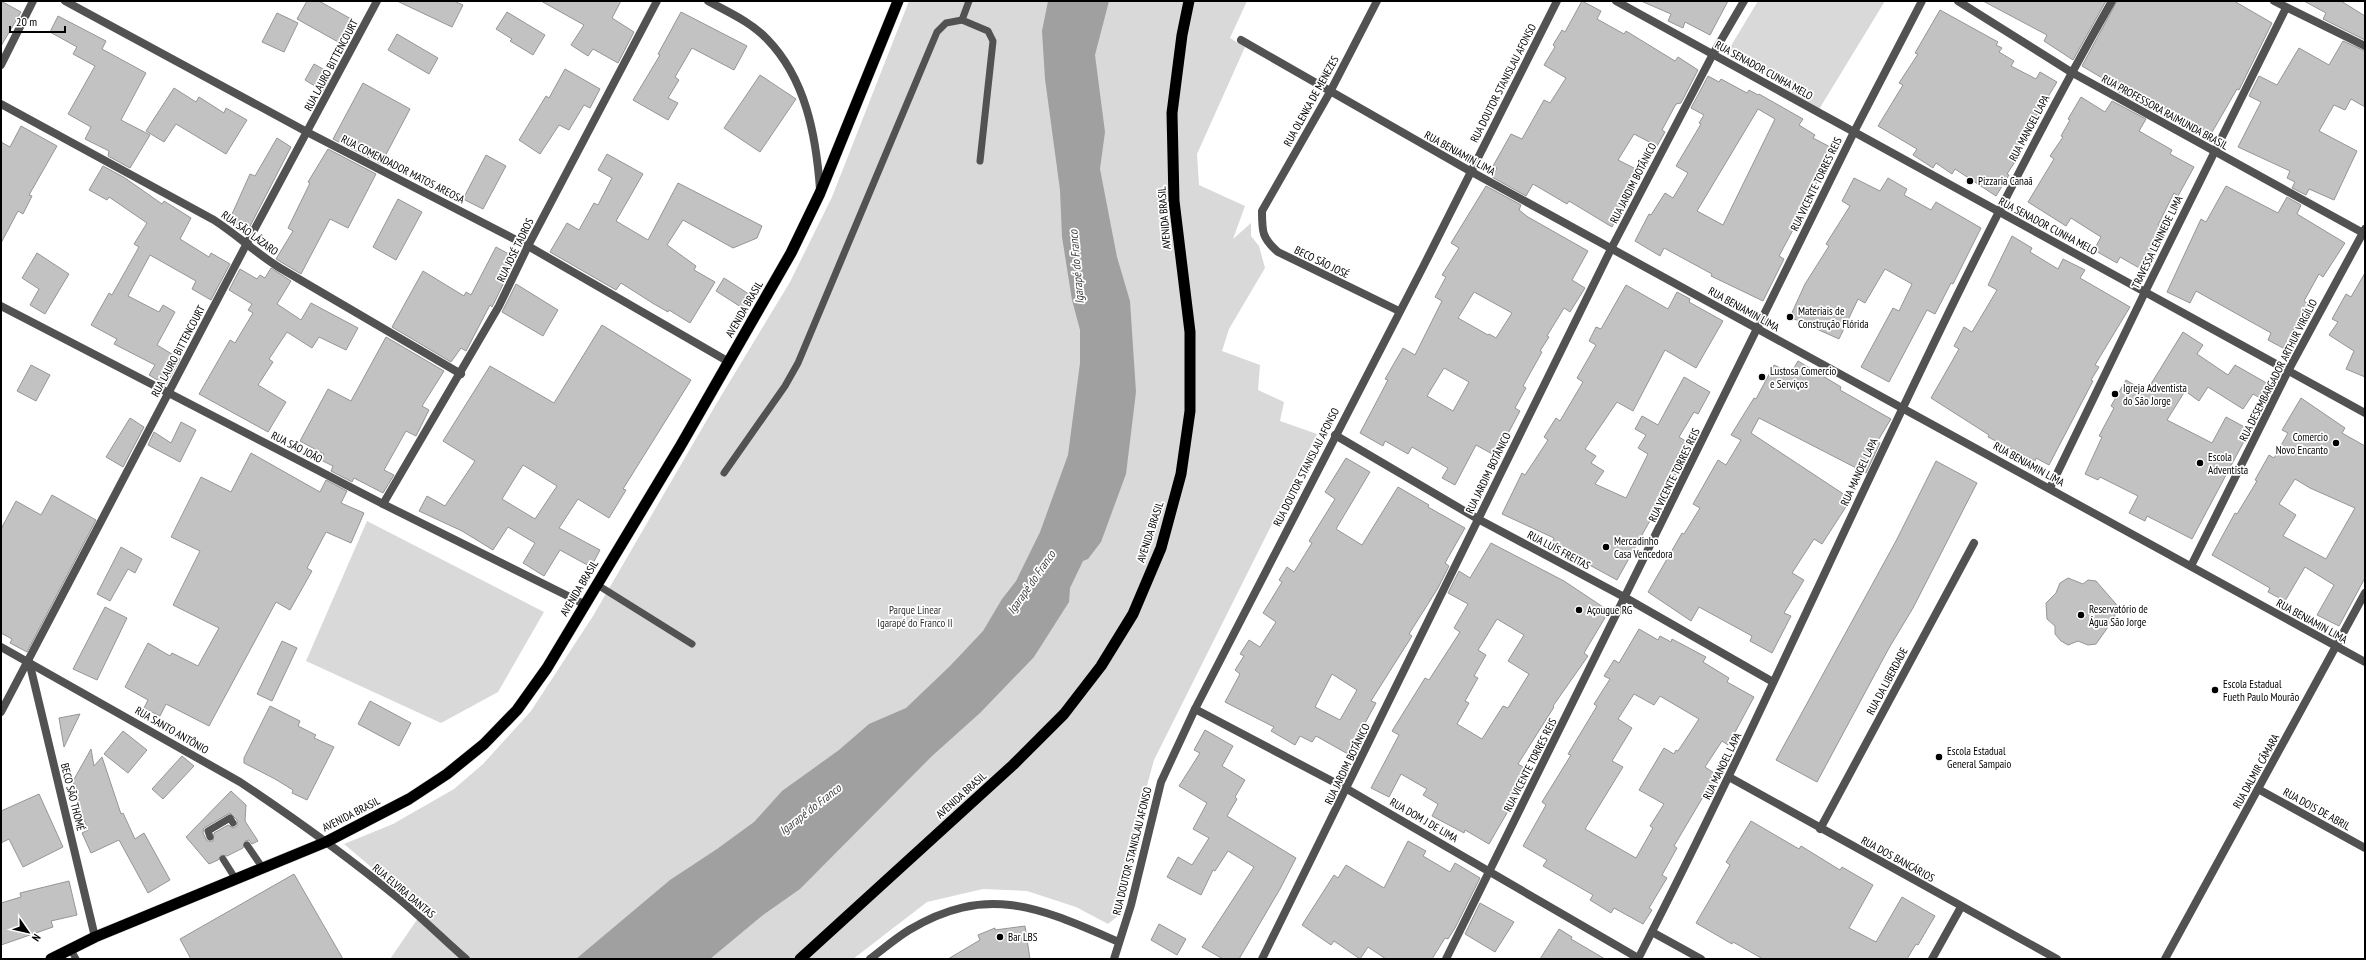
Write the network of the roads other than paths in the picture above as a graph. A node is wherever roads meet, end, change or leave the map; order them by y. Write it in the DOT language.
graph roads {
  1 [pos="33,1"];
  2 [pos="65,1"];
  3 [pos="377,1"];
  4 [pos="657,1"];
  5 [pos="708,1"];
  6 [pos="898,1"];
  7 [pos="969,1"];
  8 [pos="1190,1"];
  9 [pos="1377,1"];
  10 [pos="1557,1"];
  11 [pos="1616,1"];
  12 [pos="1744,1"];
  13 [pos="1922,1"];
  14 [pos="1958,1"];
  15 [pos="2112,1"];
  16 [pos="2274,1"];
  17 [pos="2286,8"];
  18 [pos="962,20"];
  19 [pos="1241,40"];
  20 [pos="2365,46"];
  21 [pos="1713,54"];
  22 [pos="1,65"];
  23 [pos="2071,72"];
  24 [pos="1330,92"];
  25 [pos="1,104"];
  26 [pos="307,132"];
  27 [pos="1854,132"];
  28 [pos="2214,152"];
  29 [pos="980,161"];
  30 [pos="1470,171"];
  31 [pos="820,193"];
  32 [pos="1262,211"];
  33 [pos="1998,211"];
  34 [pos="2364,231"];
  35 [pos="246,244"];
  36 [pos="528,246"];
  37 [pos="1611,249"];
  38 [pos="2145,292"];
  39 [pos="1,306"];
  40 [pos="1400,311"];
  41 [pos="1758,329"];
  42 [pos="729,362"];
  43 [pos="2288,371"];
  44 [pos="461,374"];
  45 [pos="169,393"];
  46 [pos="1902,406"];
  47 [pos="2365,413"];
  48 [pos="1335,435"];
  49 [pos="724,473"];
  50 [pos="2050,488"];
  51 [pos="384,504"];
  52 [pos="1478,519"];
  53 [pos="1974,543"];
  54 [pos="2191,566"];
  55 [pos="596,584"];
  56 [pos="2365,593"];
  57 [pos="1626,598"];
  58 [pos="584,604"];
  59 [pos="692,644"];
  60 [pos="1,646"];
  61 [pos="2336,647"];
  62 [pos="29,661"];
  63 [pos="2365,662"];
  64 [pos="1773,682"];
  65 [pos="1195,709"];
  66 [pos="1,712"];
  67 [pos="1729,777"];
  68 [pos="1347,789"];
  69 [pos="2258,789"];
  70 [pos="233,823"];
  71 [pos="1820,829"];
  72 [pos="210,836"];
  73 [pos="326,842"];
  74 [pos="248,845"];
  75 [pos="2365,848"];
  76 [pos="223,859"];
  77 [pos="262,867"];
  78 [pos="1489,870"];
  79 [pos="235,878"];
  80 [pos="1961,907"];
  81 [pos="1652,932"];
  82 [pos="96,937"];
  83 [pos="1119,942"];
  84 [pos="70,948"];
  85 [pos="1638,958"];
  86 [pos="51,959"];
  87 [pos="76,959"];
  88 [pos="466,959"];
  89 [pos="800,959"];
  90 [pos="870,959"];
  91 [pos="1114,959"];
  92 [pos="1262,959"];
  93 [pos="1446,959"];
  94 [pos="1701,959"];
  95 [pos="1932,959"];
  96 [pos="2057,959"];
  97 [pos="2165,959"];
  1 -- 22 [label="street"];
  2 -- 26 [label="street, RUA COMENDADOR MATOS AREOSA"];
  3 -- 26 [label="street, RUA LAURO BITTENCOURT"];
  4 -- 36 [label="street, RUA JOSÉ TADROS"];
  5 -- 31 [label="street"];
  6 -- 31 [label="highway, AVENIDA BRASIL"];
  7 -- 18 [label="lane"];
  8 -- 89 [label="highway, AVENIDA BRASIL"];
  9 -- 24 [label="street, RUA OLENKA DE MENEZES"];
  10 -- 30 [label="street, RUA DOUTOR STANISLAU AFONSO"];
  11 -- 21 [label="street, RUA SENADOR CUNHA MELO"];
  12 -- 21 [label="street, RUA JARDIM BOTÂNICO"];
  13 -- 27 [label="street, RUA VICENTE TORRES REIS"];
  14 -- 23 [label="street, RUA PROFESSORA RAIMUNDA BRASIL"];
  15 -- 23 [label="street, RUA MANOEL LAPA"];
  16 -- 17 [label="street"];
  17 -- 20 [label="street"];
  17 -- 28 [label="street, TRAVESSA LENINEDE LIMA"];
  18 -- 29 [label="lane"];
  18 -- 49 [label="lane"];
  19 -- 24 [label="street, RUA BENJAMIN LIMA"];
  21 -- 27 [label="street, RUA SENADOR CUNHA MELO"];
  21 -- 37 [label="street, RUA JARDIM BOTÂNICO"];
  23 -- 28 [label="street, RUA PROFESSORA RAIMUNDA BRASIL"];
  23 -- 33 [label="street, RUA MANOEL LAPA"];
  24 -- 30 [label="street, RUA BENJAMIN LIMA"];
  24 -- 32 [label="street, RUA OLENKA DE MENEZES"];
  25 -- 35 [label="street, RUA SÃO LÁZARO"];
  26 -- 35 [label="street, RUA LAURO BITTENCOURT"];
  26 -- 36 [label="street, RUA COMENDADOR MATOS AREOSA"];
  27 -- 33 [label="street, RUA SENADOR CUNHA MELO"];
  27 -- 41 [label="street, RUA VICENTE TORRES REIS"];
  28 -- 34 [label="street, RUA PROFESSORA RAIMUNDA BRASIL"];
  28 -- 38 [label="street, TRAVESSA LENINEDE LIMA"];
  30 -- 37 [label="street, RUA BENJAMIN LIMA"];
  30 -- 40 [label="street, RUA DOUTOR STANISLAU AFONSO"];
  31 -- 42 [label="highway, AVENIDA BRASIL"];
  32 -- 40 [label="street, BECO SÃO JOSÉ"];
  33 -- 38 [label="street, RUA SENADOR CUNHA MELO"];
  33 -- 46 [label="street, RUA MANOEL LAPA"];
  34 -- 43 [label="street, RUA DESEMBARGADOR ARTHUR VIRGÍLIO"];
  35 -- 44 [label="street, RUA SÃO LÁZARO"];
  35 -- 45 [label="street, RUA LAURO BITTENCOURT"];
  36 -- 42 [label="street, RUA COMENDADOR MATOS AREOSA"];
  36 -- 44 [label="street, RUA JOSÉ TADROS"];
  37 -- 41 [label="street, RUA BENJAMIN LIMA"];
  37 -- 52 [label="street, RUA JARDIM BOTÂNICO"];
  38 -- 43 [label="street, RUA SENADOR CUNHA MELO"];
  38 -- 50 [label="street, TRAVESSA LENINEDE LIMA"];
  39 -- 45 [label="street, RUA SÃO JOÃO"];
  40 -- 48 [label="street, RUA DOUTOR STANISLAU AFONSO"];
  41 -- 46 [label="street, RUA BENJAMIN LIMA"];
  41 -- 57 [label="street, RUA VICENTE TORRES REIS"];
  42 -- 55 [label="highway, AVENIDA BRASIL"];
  43 -- 47 [label="street, RUA SENADOR CUNHA MELO"];
  43 -- 54 [label="street, RUA DESEMBARGADOR ARTHUR VIRGÍLIO"];
  44 -- 51 [label="street, RUA JOSÉ TADROS"];
  45 -- 51 [label="street, RUA SÃO JOÃO"];
  45 -- 62 [label="street, RUA LAURO BITTENCOURT"];
  46 -- 50 [label="street, RUA BENJAMIN LIMA"];
  46 -- 64 [label="street, RUA MANOEL LAPA"];
  48 -- 52 [label="street, RUA LUÍS FREITAS"];
  48 -- 65 [label="street, RUA DOUTOR STANISLAU AFONSO"];
  50 -- 54 [label="street, RUA BENJAMIN LIMA"];
  51 -- 58 [label="street, RUA SÃO JOÃO"];
  52 -- 57 [label="street, RUA LUÍS FREITAS"];
  52 -- 68 [label="street, RUA JARDIM BOTÂNICO"];
  53 -- 71 [label="street, RUA DA LIBERDADE"];
  54 -- 61 [label="street, RUA BENJAMIN LIMA"];
  55 -- 58 [label="highway, AVENIDA BRASIL"];
  55 -- 59 [label="lane"];
  56 -- 61 [label="street, RUA DALMIR CÂMARA"];
  57 -- 64 [label="street, RUA LUÍS FREITAS"];
  57 -- 78 [label="street, RUA VICENTE TORRES REIS"];
  58 -- 73 [label="highway, AVENIDA BRASIL"];
  60 -- 62 [label="street, RUA SANTO ANTÔNIO"];
  61 -- 63 [label="street, RUA BENJAMIN LIMA"];
  61 -- 69 [label="street, RUA DALMIR CÂMARA"];
  62 -- 66 [label="street, RUA LAURO BITTENCOURT"];
  62 -- 73 [label="street, RUA SANTO ANTÔNIO"];
  62 -- 82 [label="street, BECO SÃO THOMÉ"];
  64 -- 67 [label="street, RUA MANOEL LAPA"];
  65 -- 68 [label="street, RUA DOM J DE LIMA"];
  65 -- 83 [label="street, RUA DOUTOR STANISLAU AFONSO"];
  67 -- 71 [label="street, RUA DOS BANCÁRIOS"];
  67 -- 81 [label="street, RUA MANOEL LAPA"];
  68 -- 78 [label="street, RUA DOM J DE LIMA"];
  68 -- 92 [label="street, RUA JARDIM BOTÂNICO"];
  69 -- 75 [label="street, RUA DOIS DE ABRIL"];
  69 -- 97 [label="street, RUA DALMIR CÂMARA"];
  70 -- 72 [label="lane"];
  71 -- 80 [label="street, RUA DOS BANCÁRIOS"];
  73 -- 77 [label="highway, AVENIDA BRASIL"];
  73 -- 88 [label="street, RUA ELVIRA DANTAS"];
  74 -- 77 [label="lane"];
  76 -- 79 [label="lane"];
  77 -- 79 [label="highway, AVENIDA BRASIL"];
  78 -- 85 [label="street, RUA DOM J DE LIMA"];
  78 -- 93 [label="street, RUA VICENTE TORRES REIS"];
  79 -- 82 [label="highway, AVENIDA BRASIL"];
  80 -- 95 [label="street"];
  80 -- 96 [label="street, RUA DOS BANCÁRIOS"];
  81 -- 85 [label="street, RUA MANOEL LAPA"];
  81 -- 94 [label="street"];
  82 -- 84 [label="highway, AVENIDA BRASIL"];
  83 -- 90 [label="street"];
  83 -- 91 [label="street, RUA DOUTOR STANISLAU AFONSO"];
  84 -- 86 [label="highway, AVENIDA BRASIL"];
  84 -- 87 [label="lane"];
}
